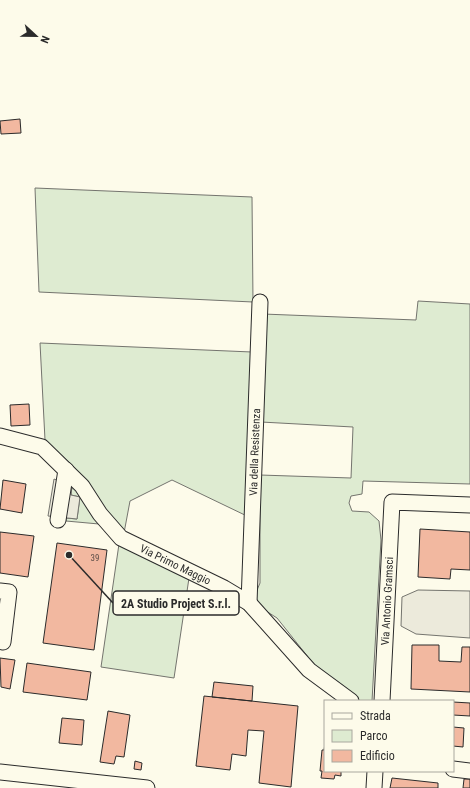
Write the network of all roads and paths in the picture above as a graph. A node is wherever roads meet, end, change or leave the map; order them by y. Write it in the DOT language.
graph roads {
  1 [pos="260,302"];
  2 [pos="0,436"];
  3 [pos="66,470"];
  4 [pos="470,506"];
  5 [pos="58,520"];
  6 [pos="0,591"];
  7 [pos="249,603"];
  8 [pos="2,642"];
  9 [pos="350,700"];
  10 [pos="382,700"];
  11 [pos="454,769"];
  12 [pos="470,770"];
  13 [pos="0,772"];
  14 [pos="375,772"];
  15 [pos="114,786"];
  16 [pos="147,788"];
  17 [pos="374,788"];
  1 -- 7 [label="street, Via della Resistenza"];
  2 -- 3 [label="street, Via Primo Maggio"];
  3 -- 5 [label="street"];
  3 -- 7 [label="street, Via Primo Maggio"];
  4 -- 10 [label="street, Via Antonio Gramsci"];
  6 -- 8 [label="street"];
  7 -- 9 [label="street, Via Primo Maggio"];
  11 -- 12 [label="street"];
  13 -- 15 [label="street"];
  14 -- 17 [label="street"];
  15 -- 16 [label="street"];
}
